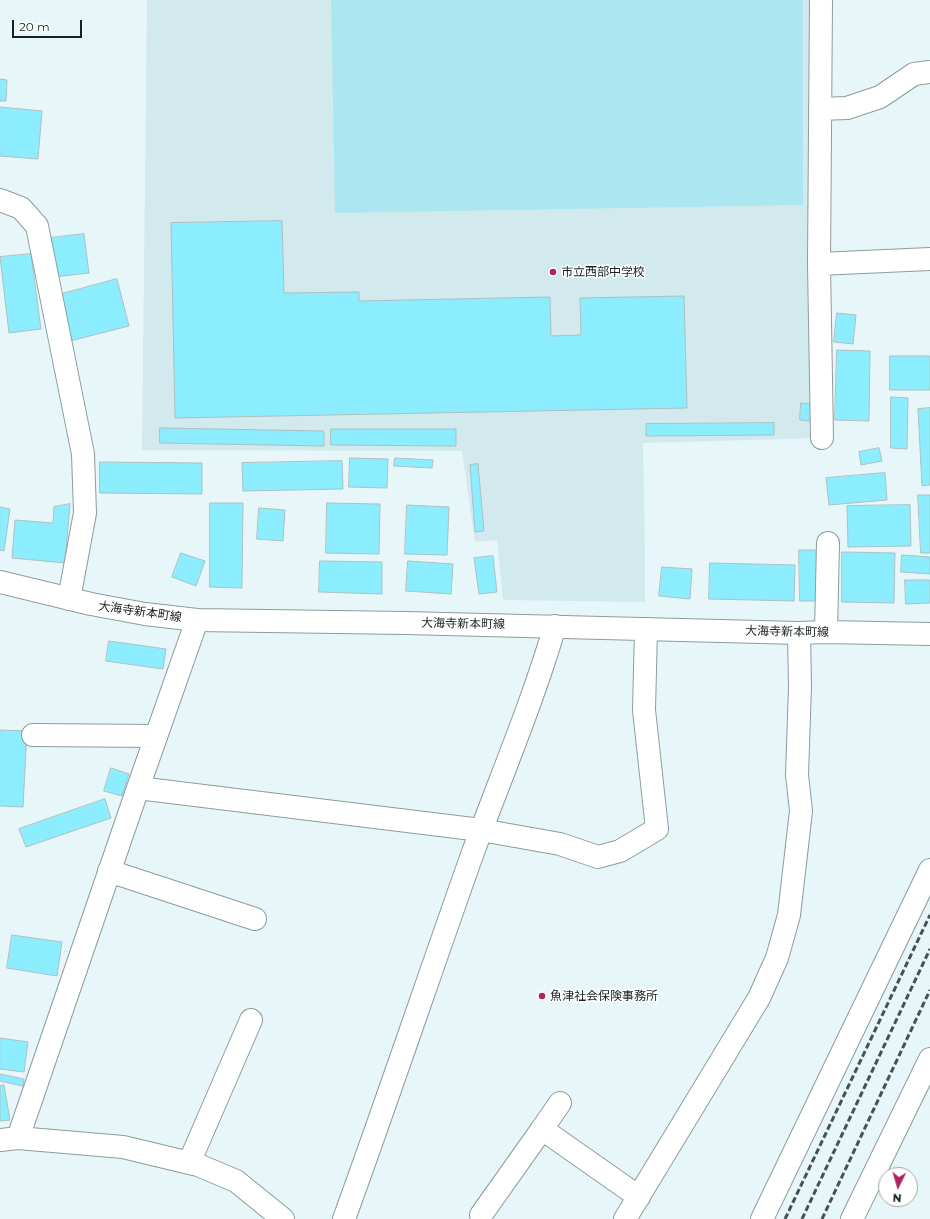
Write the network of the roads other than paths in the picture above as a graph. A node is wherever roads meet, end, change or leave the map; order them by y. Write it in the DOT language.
graph roads {
  1 [pos="821,0"];
  2 [pos="930,72"];
  3 [pos="820,109"];
  4 [pos="0,200"];
  5 [pos="930,259"];
  6 [pos="820,264"];
  7 [pos="822,438"];
  8 [pos="828,543"];
  9 [pos="0,582"];
  10 [pos="69,599"];
  11 [pos="197,620"];
  12 [pos="555,626"];
  13 [pos="646,629"];
  14 [pos="826,632"];
  15 [pos="799,633"];
  16 [pos="930,634"];
  17 [pos="33,735"];
  18 [pos="156,736"];
  19 [pos="138,788"];
  20 [pos="481,830"];
  21 [pos="930,870"];
  22 [pos="109,871"];
  23 [pos="256,919"];
  24 [pos="251,1020"];
  25 [pos="930,1059"];
  26 [pos="560,1103"];
  27 [pos="542,1129"];
  28 [pos="9,1139"];
  29 [pos="189,1163"];
  30 [pos="638,1197"];
  31 [pos="481,1215"];
  32 [pos="283,1219"];
  33 [pos="344,1219"];
  34 [pos="625,1219"];
  35 [pos="762,1219"];
  36 [pos="852,1219"];
  1 -- 3 [label="street"];
  2 -- 3 [label="street"];
  3 -- 6 [label="street"];
  4 -- 10 [label="street"];
  5 -- 6 [label="street"];
  6 -- 7 [label="street"];
  8 -- 14 [label="street"];
  9 -- 10 [label="street, 大海寺新本町線"];
  10 -- 11 [label="street, 大海寺新本町線"];
  11 -- 12 [label="street, 大海寺新本町線"];
  11 -- 18 [label="street"];
  12 -- 13 [label="street, 大海寺新本町線"];
  12 -- 20 [label="street"];
  13 -- 15 [label="street, 大海寺新本町線"];
  13 -- 20 [label="street"];
  14 -- 15 [label="street, 大海寺新本町線"];
  14 -- 16 [label="street, 大海寺新本町線"];
  15 -- 30 [label="street"];
  17 -- 18 [label="street"];
  18 -- 19 [label="street"];
  19 -- 20 [label="street"];
  19 -- 22 [label="street"];
  20 -- 33 [label="street"];
  21 -- 35 [label="street"];
  22 -- 23 [label="street"];
  22 -- 28 [label="street"];
  24 -- 29 [label="street"];
  25 -- 36 [label="street"];
  26 -- 27 [label="street"];
  27 -- 30 [label="street"];
  27 -- 31 [label="street"];
  28 -- 29 [label="street"];
  29 -- 32 [label="street"];
  30 -- 34 [label="street"];
}
